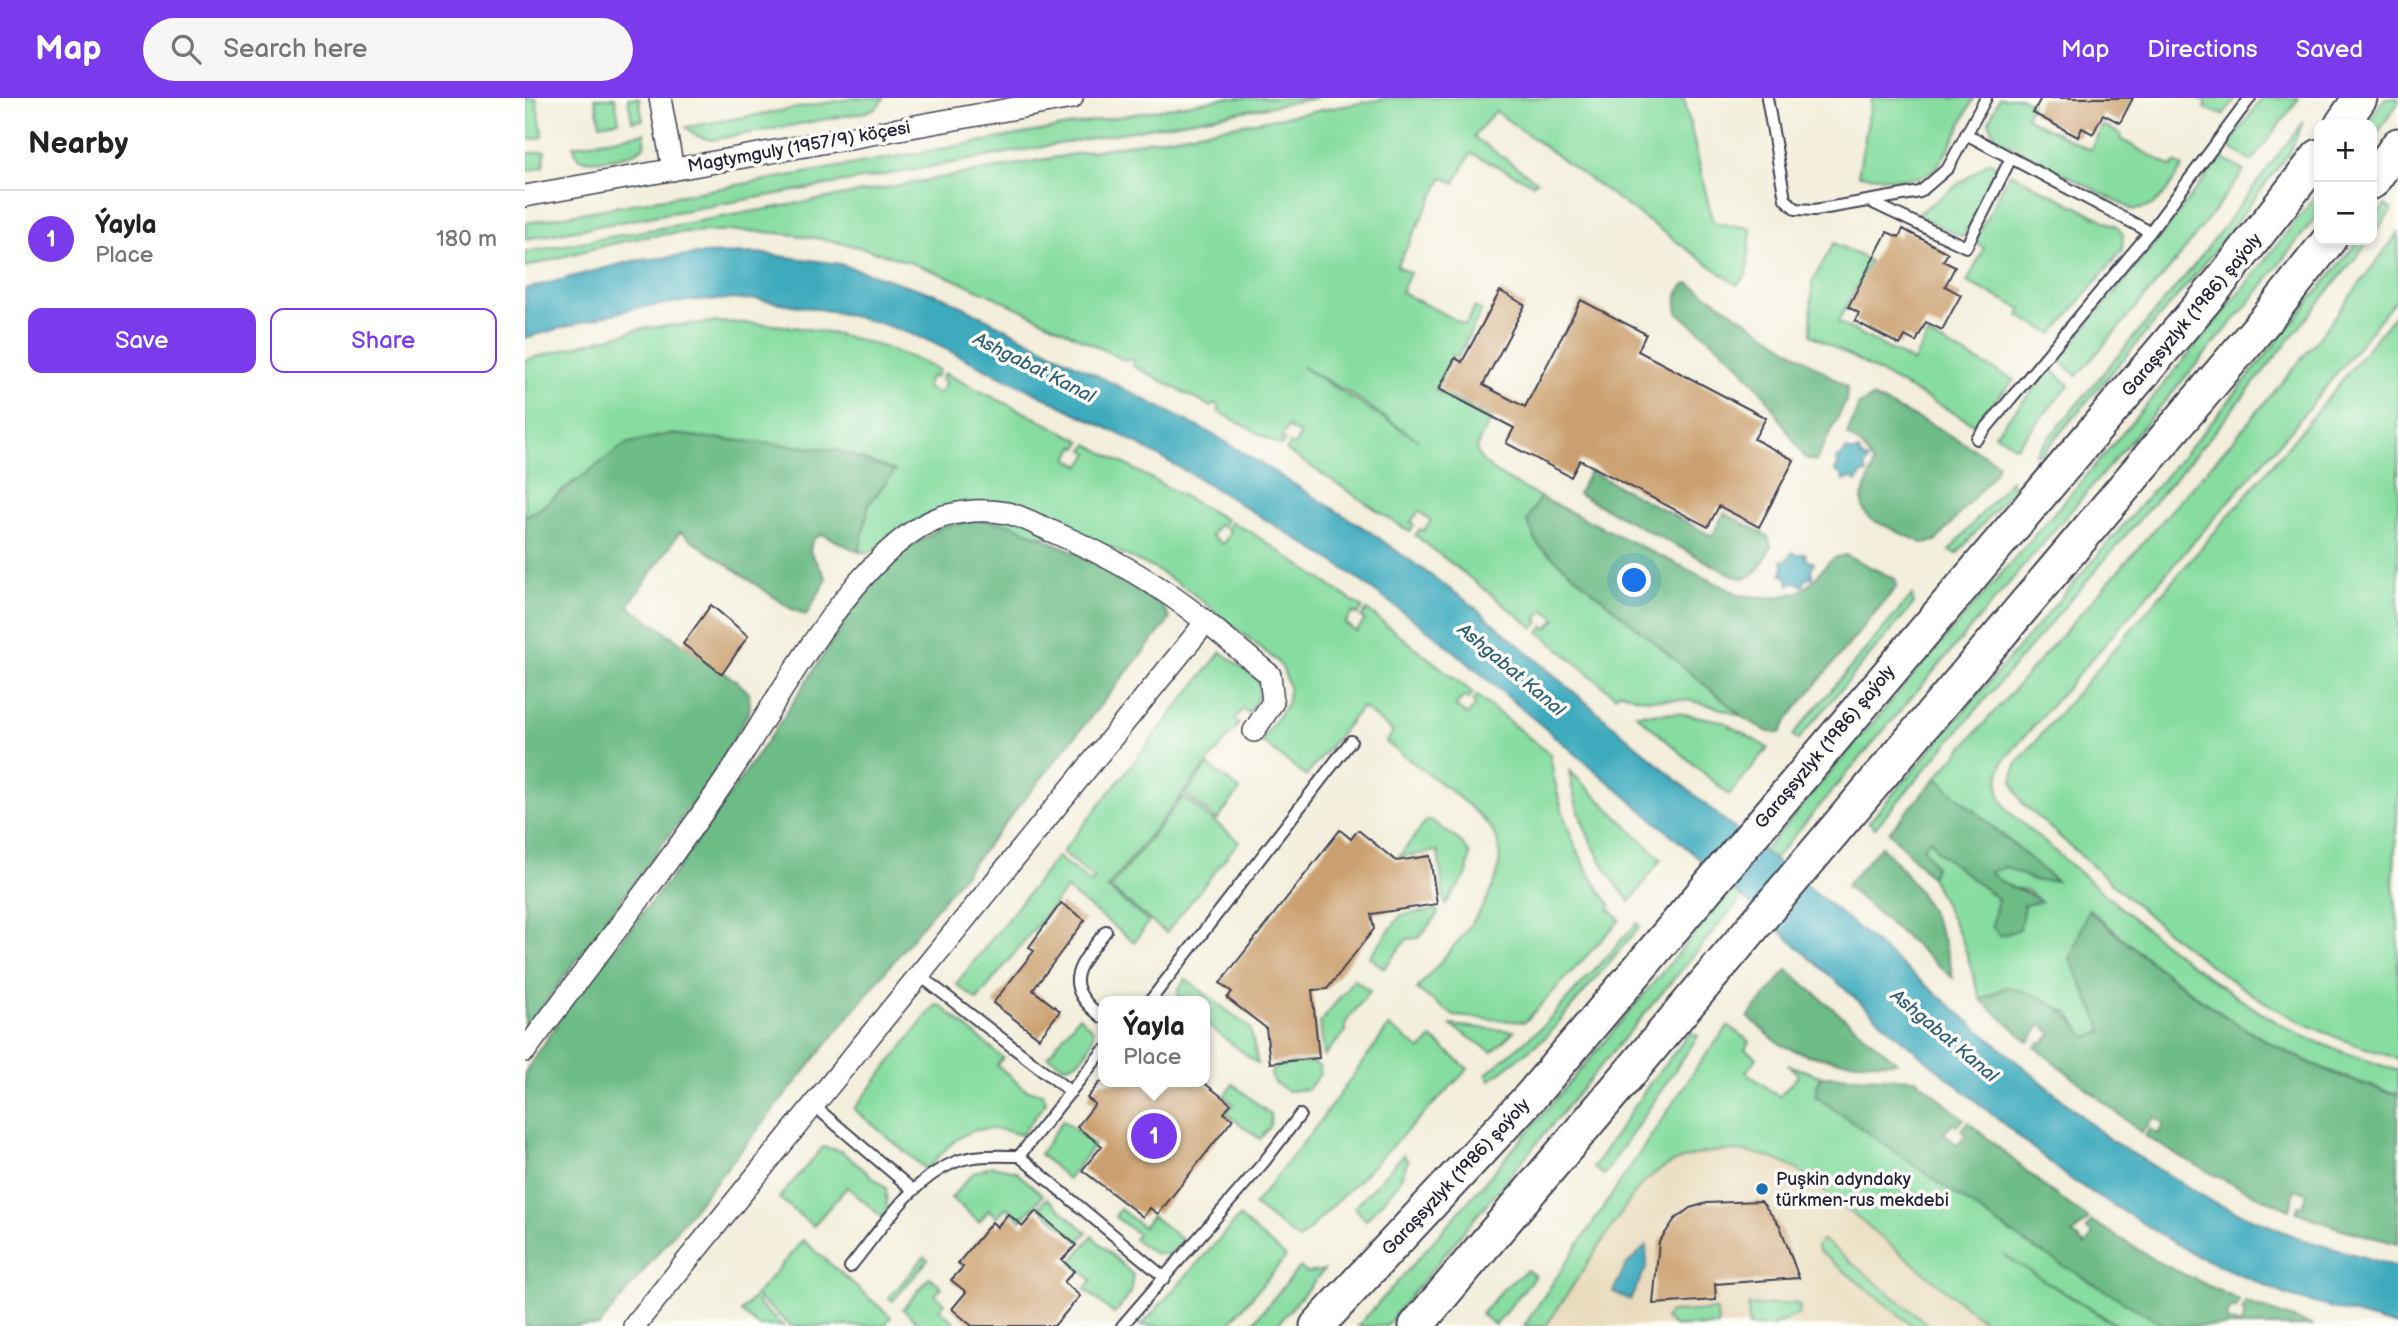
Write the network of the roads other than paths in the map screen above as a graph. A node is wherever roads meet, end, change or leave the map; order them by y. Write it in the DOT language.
graph roads {
  1 [pos="660,98"];
  2 [pos="1072,98"];
  3 [pos="1767,98"];
  4 [pos="1986,98"];
  5 [pos="2250,98"];
  6 [pos="2360,98"];
  7 [pos="1048,100"];
  8 [pos="2345,119"];
  9 [pos="1966,134"];
  10 [pos="2398,145"];
  11 [pos="2011,158"];
  12 [pos="2314,162"];
  13 [pos="673,170"];
  14 [pos="2377,175"];
  15 [pos="525,196"];
  16 [pos="1871,202"];
  17 [pos="2150,232"];
  18 [pos="2325,245"];
  19 [pos="1977,439"];
  20 [pos="1206,622"];
  21 [pos="1254,731"];
  22 [pos="1351,741"];
  23 [pos="1106,931"];
  24 [pos="919,975"];
  25 [pos="1154,996"];
  26 [pos="1098,1014"];
  27 [pos="525,1051"];
  28 [pos="1098,1057"];
  29 [pos="1071,1092"];
  30 [pos="813,1105"];
  31 [pos="1300,1115"];
  32 [pos="1019,1156"];
  33 [pos="913,1190"];
  34 [pos="850,1268"];
  35 [pos="1165,1278"];
  36 [pos="634,1326"];
  37 [pos="1122,1326"];
  38 [pos="1317,1326"];
  39 [pos="1416,1326"];
  1 -- 13 [label="street"];
  2 -- 7 [label="street, Magtymguly (1957/9) köçesi"];
  3 -- 16 [label="lane"];
  4 -- 9 [label="lane"];
  5 -- 17 [label="lane"];
  6 -- 8 [label="main road"];
  7 -- 13 [label="street, Magtymguly (1957/9) köçesi"];
  9 -- 11 [label="lane"];
  9 -- 16 [label="lane"];
  10 -- 14 [label="main road"];
  11 -- 16 [label="lane"];
  11 -- 17 [label="lane"];
  12 -- 38 [label="main road, Garaşsyzlyk (1986) şaýoly"];
  13 -- 15 [label="street, Magtymguly (1957/9) köçesi"];
  17 -- 19 [label="lane"];
  18 -- 39 [label="main road"];
  20 -- 21 [label="street"];
  20 -- 24 [label="street"];
  20 -- 27 [label="street"];
  22 -- 25 [label="lane"];
  23 -- 26 [label="lane"];
  24 -- 29 [label="lane"];
  24 -- 30 [label="street"];
  28 -- 29 [label="lane"];
  29 -- 32 [label="lane"];
  30 -- 33 [label="lane"];
  30 -- 36 [label="street"];
  31 -- 35 [label="lane"];
  32 -- 33 [label="lane"];
  32 -- 35 [label="lane"];
  33 -- 34 [label="lane"];
  35 -- 37 [label="lane"];
}
